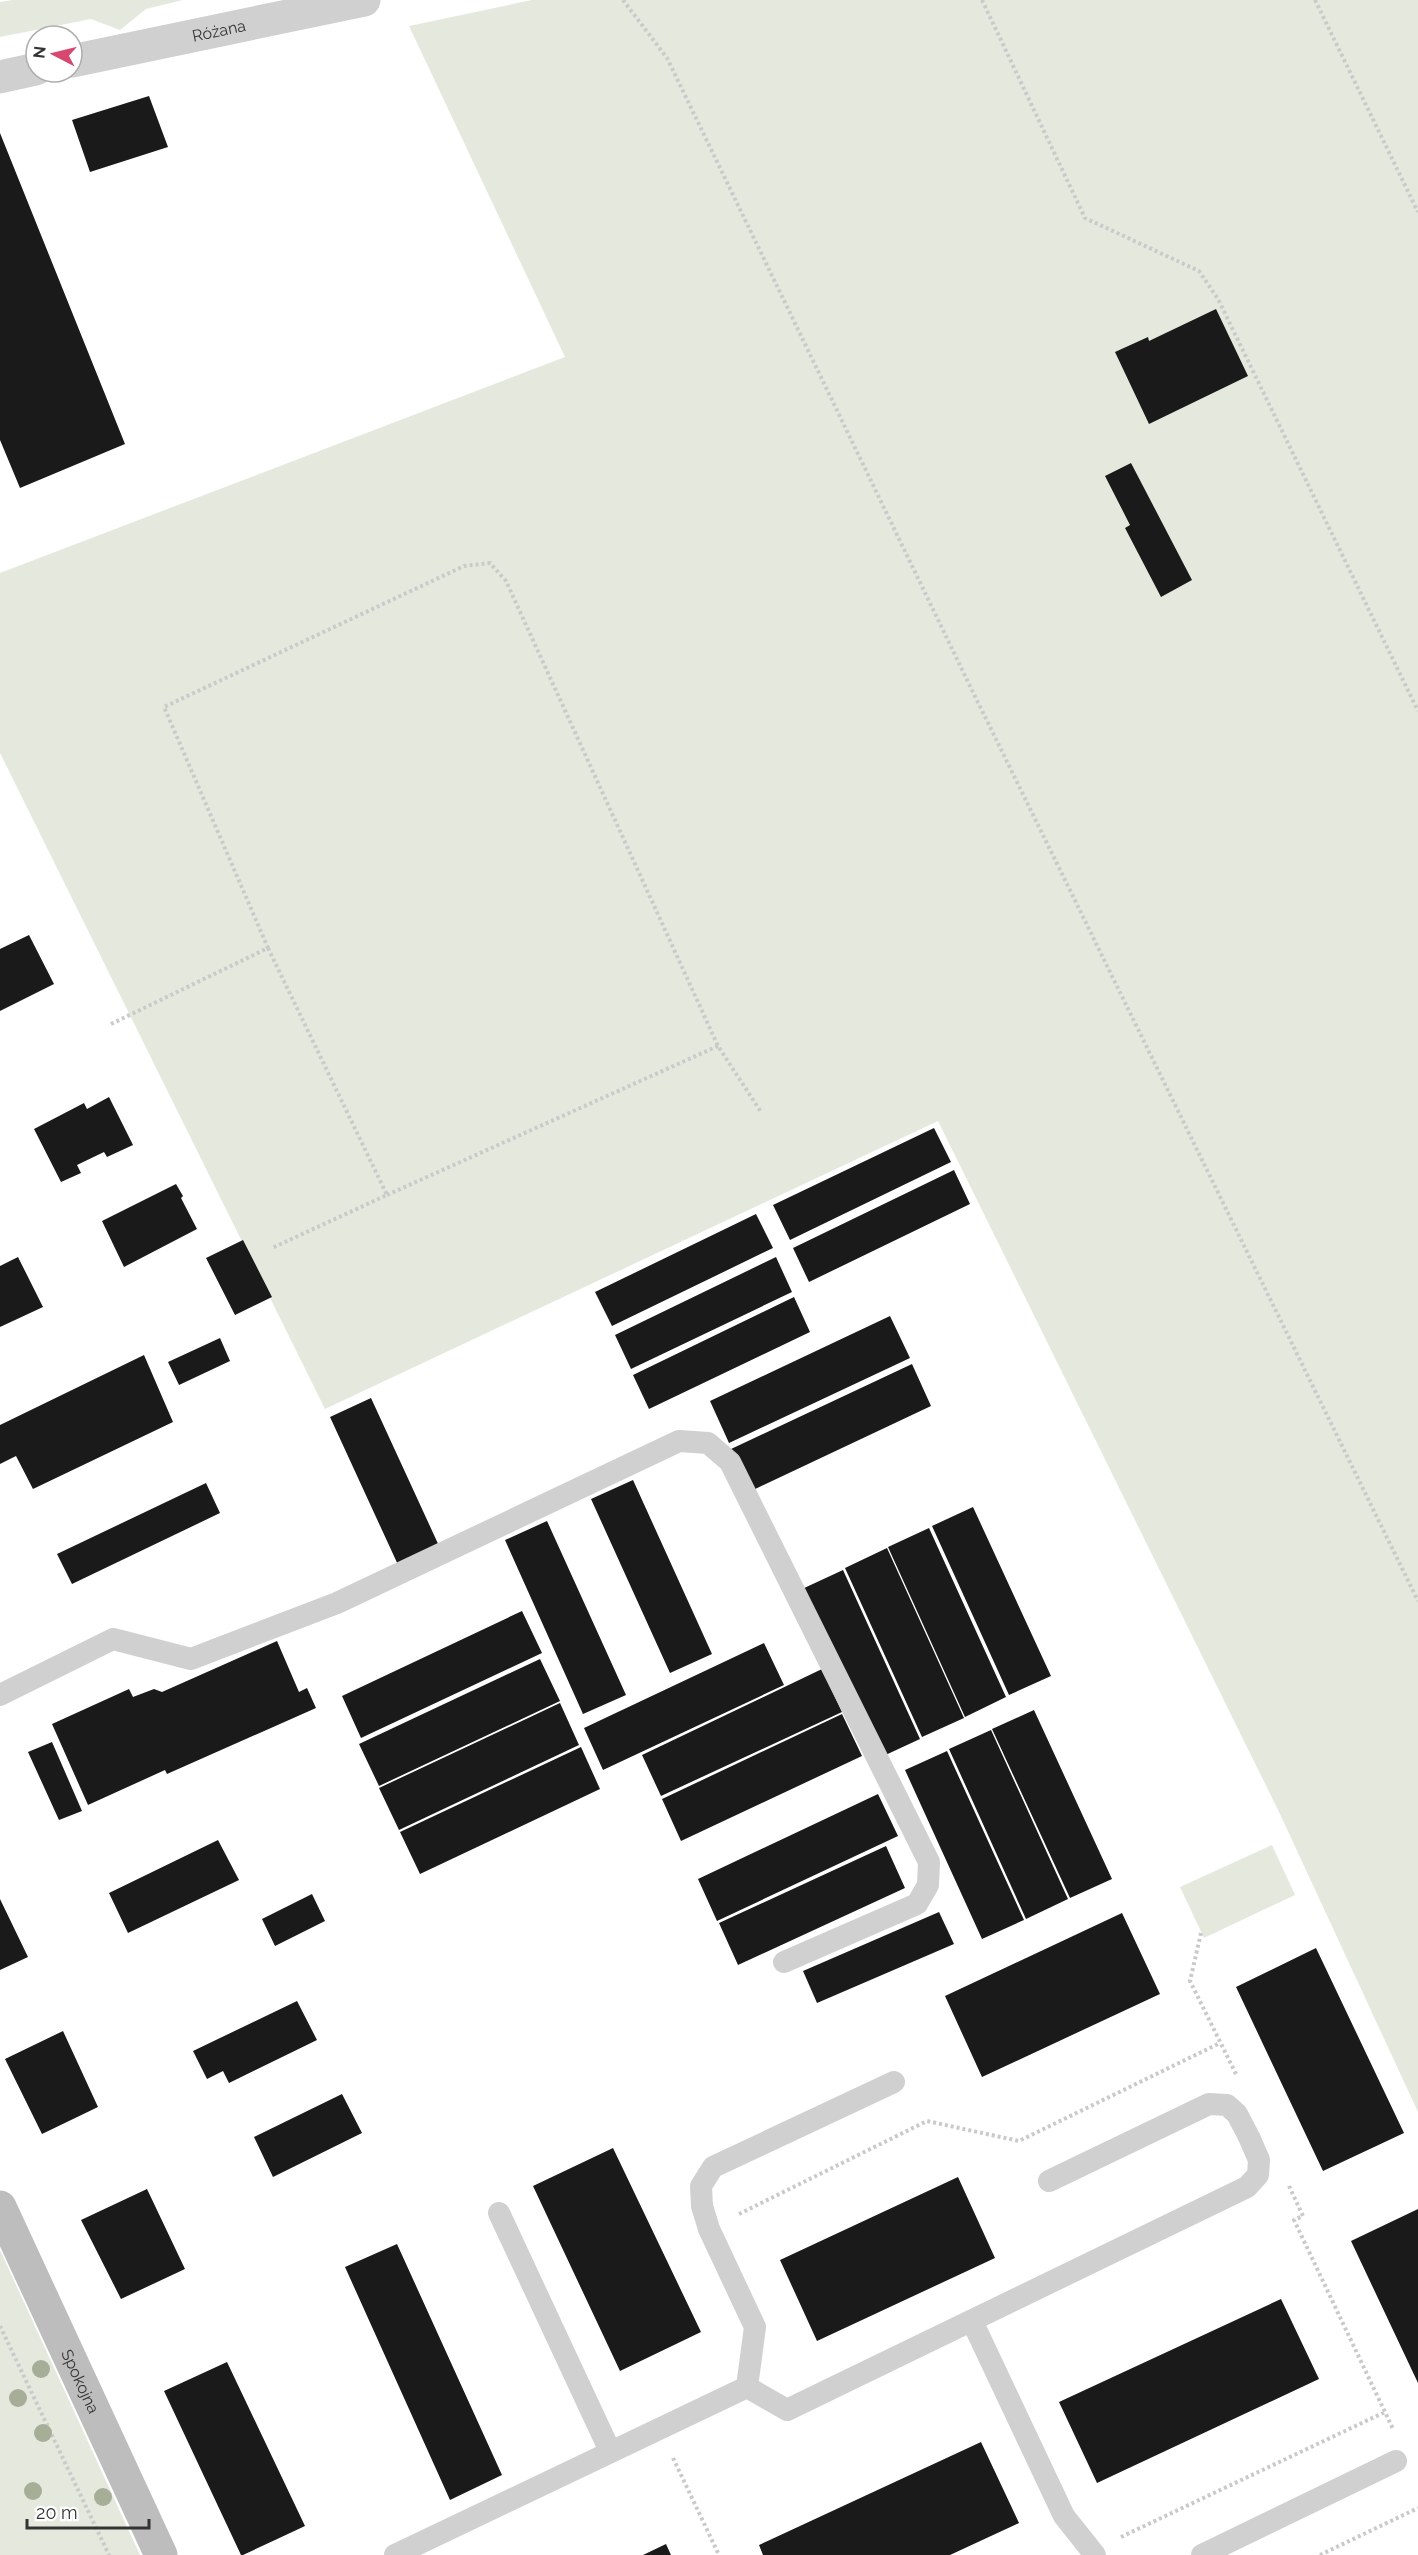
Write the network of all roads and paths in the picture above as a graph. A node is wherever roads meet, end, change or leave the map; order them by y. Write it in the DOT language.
graph roads {
  1 [pos="364,0"];
  2 [pos="623,0"];
  3 [pos="982,0"];
  4 [pos="1315,0"];
  5 [pos="84,58"];
  6 [pos="24,72"];
  7 [pos="0,77"];
  8 [pos="1418,212"];
  9 [pos="1418,711"];
  10 [pos="268,948"];
  11 [pos="111,1024"];
  12 [pos="718,1046"];
  13 [pos="761,1112"];
  14 [pos="387,1195"];
  15 [pos="272,1248"];
  16 [pos="1418,1601"];
  17 [pos="0,1695"];
  18 [pos="1201,1933"];
  19 [pos="784,1962"];
  20 [pos="1220,2043"];
  21 [pos="894,2082"];
  22 [pos="1227,2105"];
  23 [pos="1258,2175"];
  24 [pos="1049,2181"];
  25 [pos="0,2207"];
  26 [pos="499,2212"];
  27 [pos="710,2229"];
  28 [pos="972,2321"];
  29 [pos="0,2326"];
  30 [pos="747,2387"];
  31 [pos="1385,2412"];
  32 [pos="659,2429"];
  33 [pos="1394,2432"];
  34 [pos="610,2451"];
  35 [pos="1396,2460"];
  36 [pos="1418,2508"];
  37 [pos="1094,2553"];
  38 [pos="109,2555"];
  39 [pos="161,2555"];
  40 [pos="395,2555"];
  41 [pos="719,2555"];
  42 [pos="1202,2555"];
  43 [pos="1320,2555"];
  1 -- 5 [label="street, Różana"];
  2 -- 16 [label="path"];
  3 -- 9 [label="path"];
  4 -- 8 [label="path"];
  6 -- 7 [label="street"];
  10 -- 11 [label="path"];
  10 -- 12 [label="path"];
  10 -- 14 [label="path"];
  12 -- 13 [label="path"];
  12 -- 14 [label="path"];
  14 -- 15 [label="path"];
  17 -- 19 [label="lane"];
  18 -- 20 [label="path"];
  20 -- 22 [label="path"];
  20 -- 27 [label="path"];
  21 -- 27 [label="lane"];
  22 -- 23 [label="lane"];
  22 -- 24 [label="lane"];
  23 -- 28 [label="lane"];
  23 -- 31 [label="path"];
  25 -- 39 [label="street, Spokojna"];
  26 -- 34 [label="lane"];
  27 -- 30 [label="lane"];
  28 -- 30 [label="lane"];
  28 -- 37 [label="lane"];
  29 -- 38 [label="path"];
  30 -- 32 [label="lane"];
  31 -- 33 [label="path"];
  31 -- 37 [label="path"];
  32 -- 34 [label="lane"];
  32 -- 41 [label="path"];
  34 -- 40 [label="lane"];
  35 -- 42 [label="lane"];
  36 -- 43 [label="path"];
}
